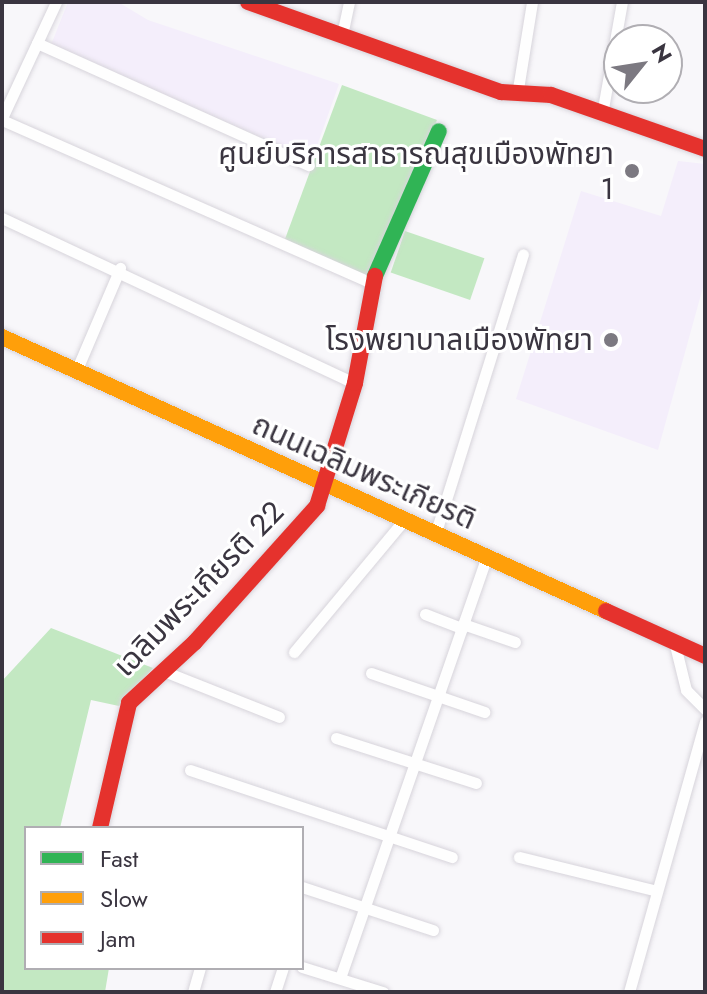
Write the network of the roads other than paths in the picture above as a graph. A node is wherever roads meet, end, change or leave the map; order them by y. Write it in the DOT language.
graph roads {
  1 [pos="56,2"];
  2 [pos="248,2"];
  3 [pos="349,2"];
  4 [pos="532,2"];
  5 [pos="622,2"];
  6 [pos="342,35"];
  7 [pos="37,43"];
  8 [pos="517,95"];
  9 [pos="602,114"];
  10 [pos="2,119"];
  11 [pos="439,131"];
  12 [pos="705,149"];
  13 [pos="309,165"];
  14 [pos="2,218"];
  15 [pos="523,255"];
  16 [pos="120,268"];
  17 [pos="372,283"];
  18 [pos="2,337"];
  19 [pos="77,369"];
  20 [pos="355,383"];
  21 [pos="326,486"];
  22 [pos="404,520"];
  23 [pos="435,535"];
  24 [pos="486,558"];
  25 [pos="425,614"];
  26 [pos="462,626"];
  27 [pos="674,641"];
  28 [pos="515,642"];
  29 [pos="294,652"];
  30 [pos="705,656"];
  31 [pos="160,669"];
  32 [pos="371,673"];
  33 [pos="438,695"];
  34 [pos="705,709"];
  35 [pos="484,712"];
  36 [pos="279,717"];
  37 [pos="705,721"];
  38 [pos="336,738"];
  39 [pos="414,764"];
  40 [pos="190,770"];
  41 [pos="476,783"];
  42 [pos="100,826"];
  43 [pos="390,834"];
  44 [pos="452,857"];
  45 [pos="519,857"];
  46 [pos="304,888"];
  47 [pos="653,890"];
  48 [pos="364,908"];
  49 [pos="433,930"];
  50 [pos="304,968"];
  51 [pos="199,970"];
  52 [pos="282,970"];
  53 [pos="340,978"];
  54 [pos="193,992"];
  55 [pos="275,992"];
  56 [pos="383,992"];
  57 [pos="629,992"];
  1 -- 7 [label="street"];
  2 -- 6 [label="street"];
  3 -- 6 [label="street"];
  4 -- 8 [label="street"];
  5 -- 9 [label="street"];
  6 -- 8 [label="street"];
  7 -- 10 [label="street"];
  7 -- 13 [label="street"];
  8 -- 9 [label="street"];
  9 -- 12 [label="street"];
  10 -- 17 [label="street"];
  11 -- 17 [label="street, เฉลิมพระเกียรติ 22"];
  14 -- 16 [label="street"];
  15 -- 23 [label="street"];
  16 -- 19 [label="street"];
  16 -- 20 [label="street"];
  17 -- 20 [label="street, เฉลิมพระเกียรติ 22"];
  18 -- 19 [label="street, ถนนเฉลิมพระเกียรติ"];
  19 -- 21 [label="street, ถนนเฉลิมพระเกียรติ"];
  20 -- 21 [label="street, เฉลิมพระเกียรติ 22"];
  21 -- 22 [label="street, ถนนเฉลิมพระเกียรติ"];
  21 -- 31 [label="street, เฉลิมพระเกียรติ 22"];
  22 -- 23 [label="street, ถนนเฉลิมพระเกียรติ"];
  22 -- 29 [label="street"];
  23 -- 24 [label="street, ถนนเฉลิมพระเกียรติ"];
  24 -- 26 [label="street"];
  24 -- 27 [label="street, ถนนเฉลิมพระเกียรติ"];
  25 -- 26 [label="street"];
  26 -- 28 [label="street"];
  26 -- 33 [label="street"];
  27 -- 30 [label="street, ถนนเฉลิมพระเกียรติ"];
  27 -- 34 [label="street"];
  31 -- 36 [label="street"];
  31 -- 42 [label="street, เฉลิมพระเกียรติ 22"];
  32 -- 33 [label="street"];
  33 -- 35 [label="street"];
  33 -- 39 [label="street"];
  37 -- 47 [label="street"];
  38 -- 39 [label="street"];
  39 -- 41 [label="street"];
  39 -- 43 [label="street"];
  40 -- 43 [label="street"];
  43 -- 44 [label="street"];
  43 -- 48 [label="street"];
  45 -- 47 [label="street"];
  46 -- 48 [label="street"];
  47 -- 57 [label="street"];
  48 -- 49 [label="street"];
  48 -- 53 [label="street"];
  50 -- 53 [label="street"];
  51 -- 54 [label="street"];
  52 -- 55 [label="street"];
  53 -- 56 [label="street"];
}
